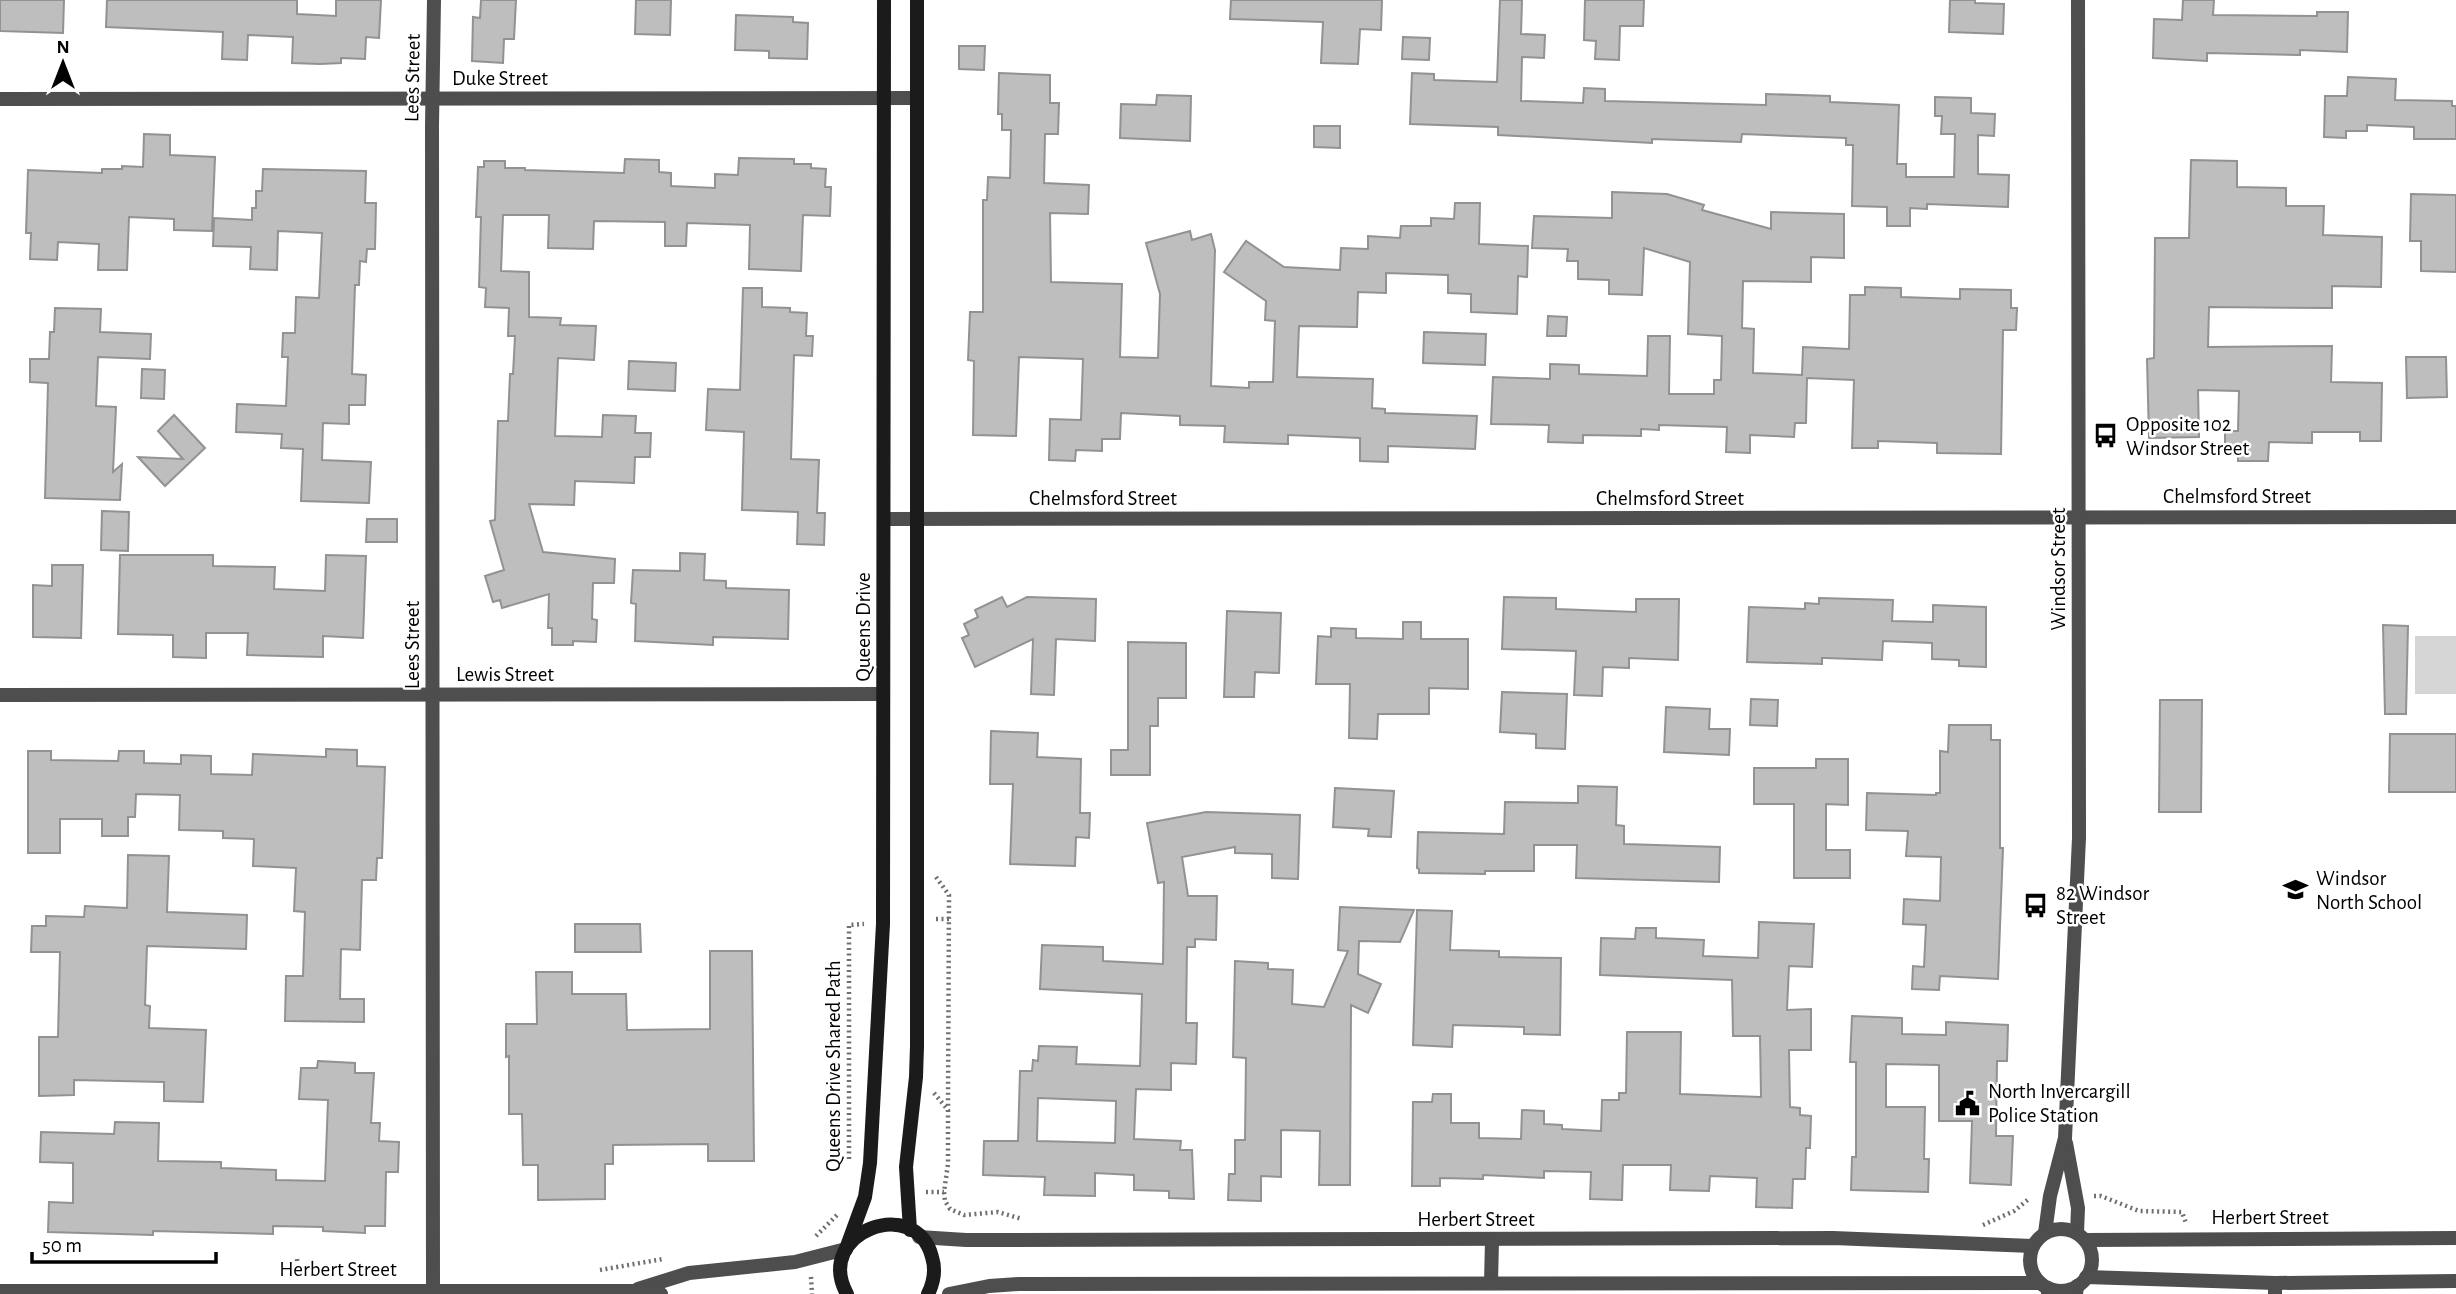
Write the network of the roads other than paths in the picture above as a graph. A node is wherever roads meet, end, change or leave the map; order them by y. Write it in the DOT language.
graph roads {
  1 [pos="434,0"];
  2 [pos="884,0"];
  3 [pos="918,0"];
  4 [pos="2078,0"];
  5 [pos="885,98"];
  6 [pos="917,98"];
  7 [pos="0,99"];
  8 [pos="433,99"];
  9 [pos="2456,517"];
  10 [pos="2079,518"];
  11 [pos="884,519"];
  12 [pos="917,519"];
  13 [pos="883,694"];
  14 [pos="0,695"];
  15 [pos="433,695"];
  16 [pos="2065,1138"];
  17 [pos="915,1233"];
  18 [pos="2045,1233"];
  19 [pos="2081,1237"];
  20 [pos="2456,1238"];
  21 [pos="1492,1240"];
  22 [pos="2032,1247"];
  23 [pos="846,1249"];
  24 [pos="2456,1281"];
  25 [pos="1491,1283"];
  26 [pos="2080,1286"];
  27 [pos="2045,1288"];
  28 [pos="2276,1288"];
  29 [pos="433,1290"];
  30 [pos="0,1291"];
  31 [pos="633,1291"];
  32 [pos="661,1294"];
  33 [pos="847,1294"];
  34 [pos="928,1294"];
  35 [pos="949,1294"];
  1 -- 8 [label="street, Lees Street"];
  2 -- 5 [label="main road, Queens Drive"];
  3 -- 6 [label="main road"];
  4 -- 10 [label="street, Windsor Street"];
  5 -- 6 [label="street, Duke Street"];
  5 -- 8 [label="street, Duke Street"];
  5 -- 11 [label="main road, Queens Drive"];
  6 -- 12 [label="main road"];
  7 -- 8 [label="street, Duke Street"];
  8 -- 15 [label="street, Lees Street"];
  9 -- 10 [label="street, Chelmsford Street"];
  10 -- 12 [label="street, Chelmsford Street"];
  10 -- 16 [label="street, Windsor Street"];
  11 -- 12 [label="street, Chelmsford Street"];
  11 -- 13 [label="main road, Queens Drive"];
  12 -- 17 [label="main road"];
  13 -- 15 [label="street, Lewis Street"];
  13 -- 23 [label="main road, Queens Drive"];
  14 -- 15 [label="street, Lewis Street"];
  15 -- 29 [label="street, Lees Street"];
  16 -- 18 [label="street, Windsor Street"];
  16 -- 19 [label="street, Windsor Street"];
  17 -- 21 [label="street, Herbert Street"];
  17 -- 23 [label="main road, Herbert Street"];
  17 -- 34 [label="main road"];
  18 -- 19 [label="street"];
  18 -- 22 [label="street"];
  19 -- 20 [label="street, Herbert Street"];
  19 -- 26 [label="street, Windsor Street"];
  21 -- 22 [label="street, Herbert Street"];
  21 -- 25 [label="street"];
  22 -- 27 [label="street"];
  23 -- 31 [label="street, Herbert Street"];
  23 -- 33 [label="main road"];
  24 -- 28 [label="street"];
  25 -- 27 [label="street"];
  25 -- 35 [label="street"];
  26 -- 27 [label="street"];
  26 -- 28 [label="street"];
  29 -- 30 [label="street, Herbert Street"];
  29 -- 31 [label="street, Herbert Street"];
  31 -- 32 [label="street, Herbert Street"];
}
